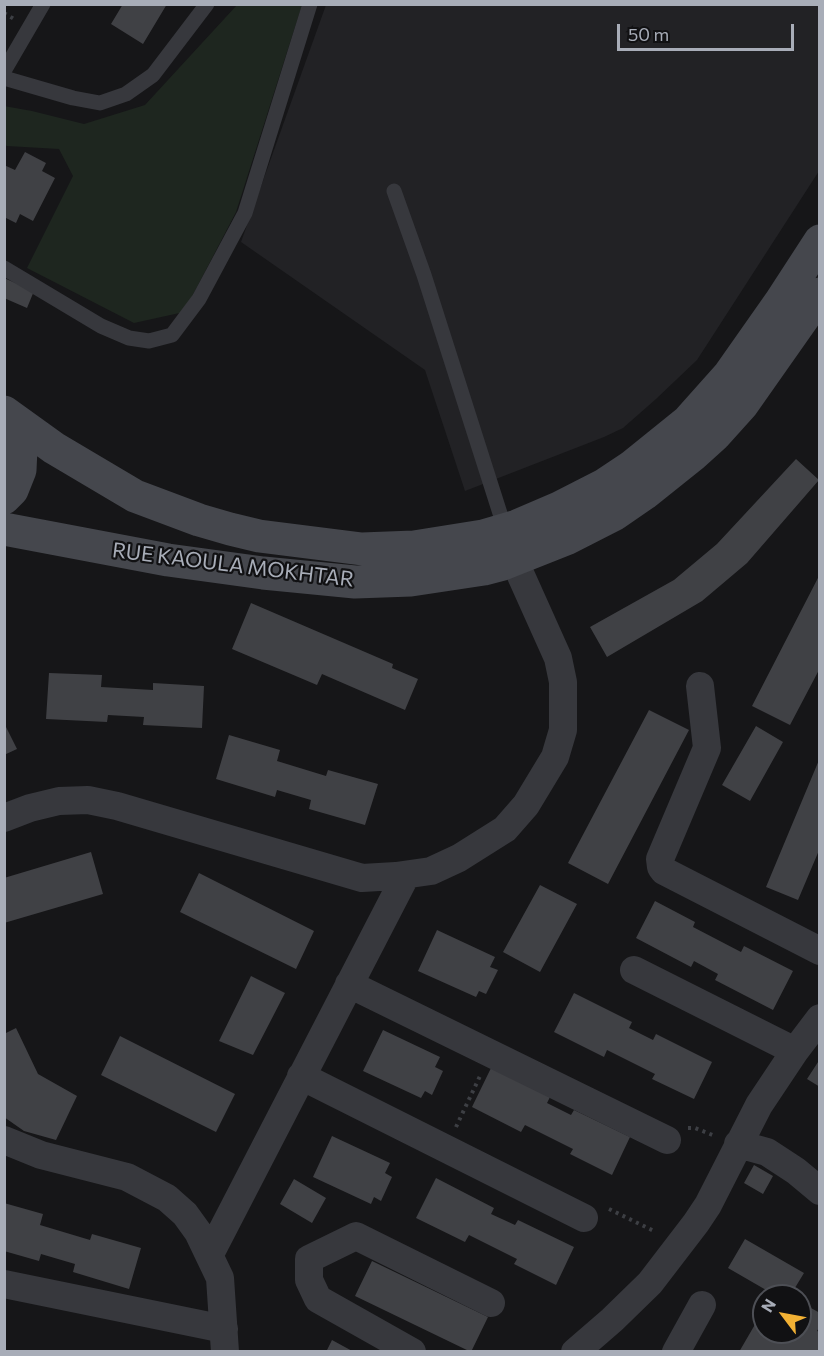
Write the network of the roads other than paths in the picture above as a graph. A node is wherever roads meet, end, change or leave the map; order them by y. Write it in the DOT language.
graph roads {
  1 [pos="43,4"];
  2 [pos="207,4"];
  3 [pos="310,4"];
  4 [pos="4,71"];
  5 [pos="4,78"];
  6 [pos="394,191"];
  7 [pos="819,241"];
  8 [pos="4,268"];
  9 [pos="819,294"];
  10 [pos="4,413"];
  11 [pos="4,498"];
  12 [pos="4,529"];
  13 [pos="509,545"];
  14 [pos="700,686"];
  15 [pos="4,818"];
  16 [pos="406,874"];
  17 [pos="819,951"];
  18 [pos="634,970"];
  19 [pos="349,984"];
  20 [pos="819,1018"];
  21 [pos="795,1051"];
  22 [pos="302,1076"];
  23 [pos="4,1140"];
  24 [pos="667,1140"];
  25 [pos="738,1144"];
  26 [pos="819,1191"];
  27 [pos="584,1218"];
  28 [pos="210,1254"];
  29 [pos="4,1284"];
  30 [pos="491,1303"];
  31 [pos="702,1305"];
  32 [pos="224,1340"];
  33 [pos="579,1350"];
  34 [pos="412,1352"];
  35 [pos="676,1352"];
  1 -- 4 [label="lane"];
  2 -- 5 [label="lane"];
  3 -- 8 [label="lane"];
  6 -- 13 [label="lane"];
  7 -- 13 [label="main road, RUE KAOULA MOKHTAR"];
  9 -- 13 [label="main road, RUE KAOULA MOKHTAR"];
  10 -- 11 [label="main road"];
  10 -- 13 [label="main road, RUE KAOULA MOKHTAR"];
  12 -- 13 [label="main road, RUE KAOULA MOKHTAR"];
  13 -- 16 [label="street"];
  14 -- 17 [label="street"];
  15 -- 16 [label="street"];
  16 -- 19 [label="street"];
  18 -- 21 [label="street"];
  19 -- 22 [label="street"];
  19 -- 24 [label="street"];
  20 -- 21 [label="street"];
  21 -- 25 [label="street"];
  22 -- 27 [label="street"];
  22 -- 28 [label="street"];
  23 -- 28 [label="street"];
  25 -- 26 [label="street"];
  25 -- 33 [label="street"];
  28 -- 32 [label="street"];
  29 -- 32 [label="street"];
  30 -- 34 [label="street"];
  31 -- 35 [label="street"];
}
